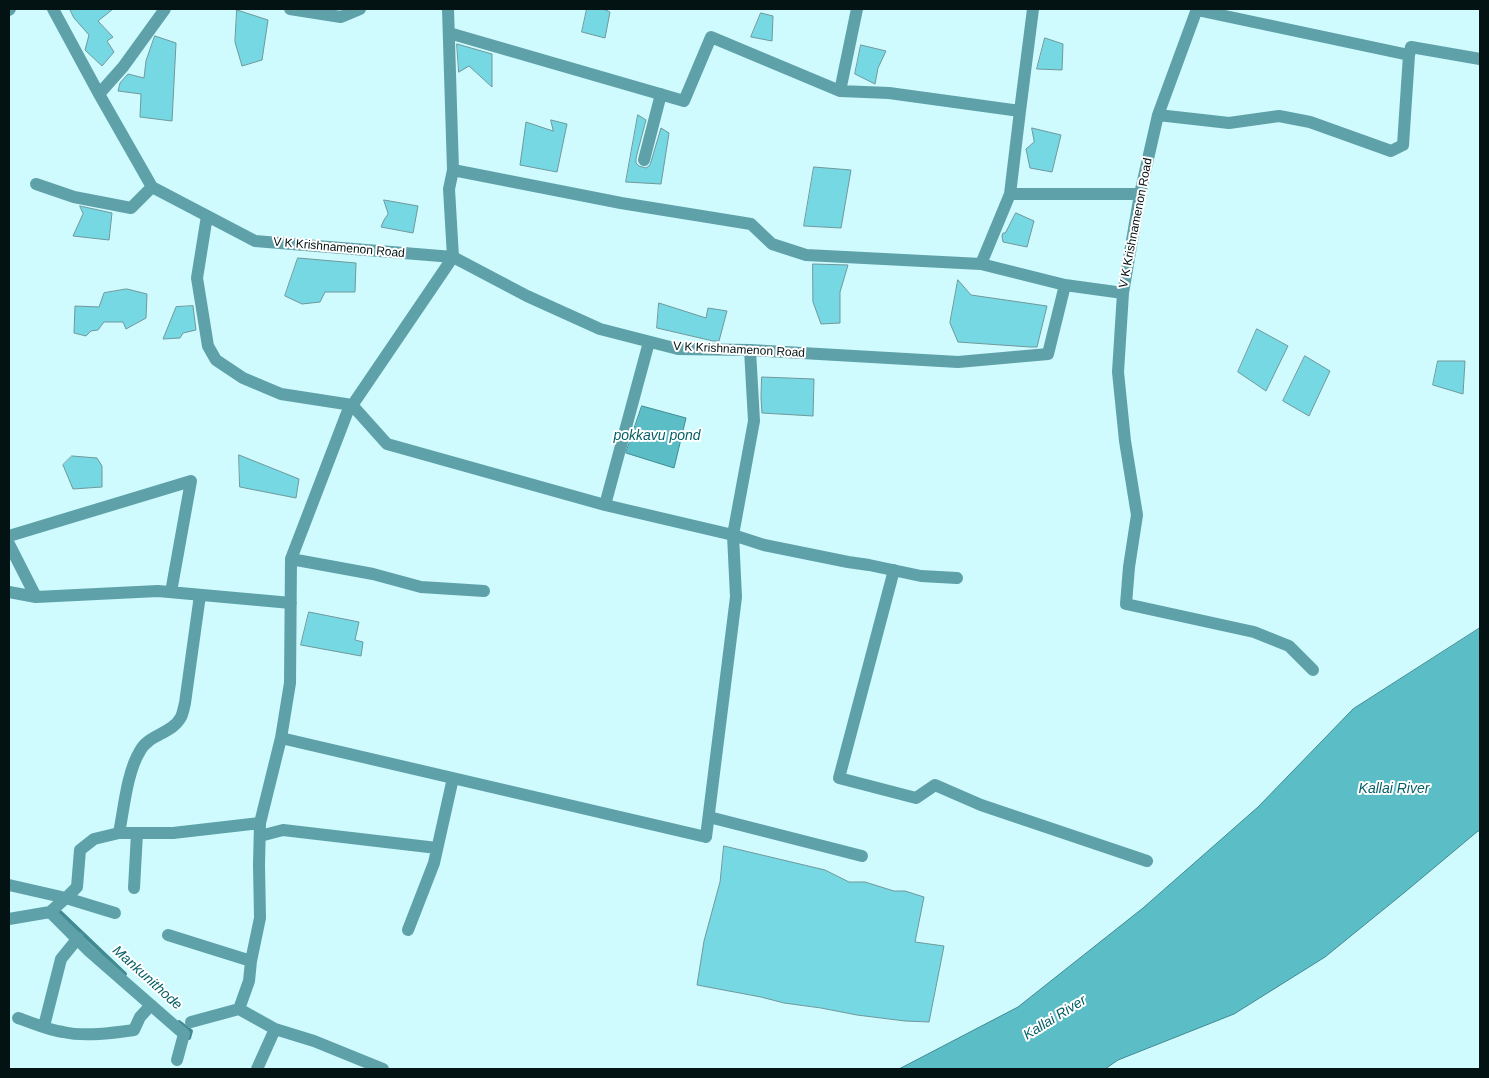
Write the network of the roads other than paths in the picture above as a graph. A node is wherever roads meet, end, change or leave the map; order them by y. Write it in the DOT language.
graph roads {
  1 [pos="53,9"];
  2 [pos="165,9"];
  3 [pos="290,9"];
  4 [pos="360,9"];
  5 [pos="448,9"];
  6 [pos="857,9"];
  7 [pos="1033,9"];
  8 [pos="1197,10"];
  9 [pos="449,34"];
  10 [pos="1408,54"];
  11 [pos="1480,59"];
  12 [pos="840,91"];
  13 [pos="99,94"];
  14 [pos="661,94"];
  15 [pos="1020,111"];
  16 [pos="1158,115"];
  17 [pos="644,160"];
  18 [pos="453,170"];
  19 [pos="36,184"];
  20 [pos="152,187"];
  21 [pos="1010,194"];
  22 [pos="1140,194"];
  23 [pos="208,216"];
  24 [pos="452,257"];
  25 [pos="981,264"];
  26 [pos="1065,285"];
  27 [pos="1123,293"];
  28 [pos="649,342"];
  29 [pos="750,350"];
  30 [pos="352,405"];
  31 [pos="605,505"];
  32 [pos="733,535"];
  33 [pos="9,536"];
  34 [pos="9,544"];
  35 [pos="291,559"];
  36 [pos="894,570"];
  37 [pos="957,578"];
  38 [pos="484,591"];
  39 [pos="9,592"];
  40 [pos="171,592"];
  41 [pos="200,595"];
  42 [pos="36,596"];
  43 [pos="291,603"];
  44 [pos="1313,670"];
  45 [pos="281,738"];
  46 [pos="453,778"];
  47 [pos="709,817"];
  48 [pos="260,830"];
  49 [pos="118,833"];
  50 [pos="137,833"];
  51 [pos="437,848"];
  52 [pos="862,856"];
  53 [pos="1147,861"];
  54 [pos="9,885"];
  55 [pos="134,888"];
  56 [pos="66,898"];
  57 [pos="50,912"];
  58 [pos="115,913"];
  59 [pos="9,919"];
  60 [pos="408,930"];
  61 [pos="168,935"];
  62 [pos="78,938"];
  63 [pos="251,961"];
  64 [pos="151,1005"];
  65 [pos="239,1009"];
  66 [pos="18,1018"];
  67 [pos="191,1022"];
  68 [pos="44,1026"];
  69 [pos="275,1030"];
  70 [pos="177,1060"];
  71 [pos="257,1069"];
  72 [pos="383,1069"];
  1 -- 13 [label="street"];
  2 -- 13 [label="street"];
  3 -- 4 [label="street"];
  5 -- 9 [label="street"];
  6 -- 12 [label="street"];
  7 -- 15 [label="street"];
  8 -- 10 [label="street"];
  8 -- 16 [label="street, V K Krishnamenon Road"];
  9 -- 14 [label="street"];
  9 -- 18 [label="street"];
  10 -- 11 [label="street"];
  10 -- 16 [label="street"];
  12 -- 14 [label="street"];
  12 -- 15 [label="street"];
  13 -- 20 [label="street"];
  14 -- 17 [label="street"];
  15 -- 21 [label="street"];
  16 -- 22 [label="street, V K Krishnamenon Road"];
  18 -- 24 [label="street"];
  18 -- 25 [label="street"];
  19 -- 20 [label="street"];
  20 -- 23 [label="street, V K Krishnamenon Road"];
  21 -- 22 [label="street"];
  21 -- 25 [label="street"];
  22 -- 27 [label="street, V K Krishnamenon Road"];
  23 -- 24 [label="street, V K Krishnamenon Road"];
  23 -- 30 [label="street"];
  24 -- 28 [label="street, V K Krishnamenon Road"];
  24 -- 30 [label="street"];
  25 -- 26 [label="street"];
  26 -- 27 [label="street, V K Krishnamenon Road"];
  26 -- 29 [label="street, V K Krishnamenon Road"];
  27 -- 44 [label="street"];
  28 -- 29 [label="street, V K Krishnamenon Road"];
  28 -- 31 [label="street"];
  29 -- 32 [label="street"];
  30 -- 31 [label="street"];
  30 -- 35 [label="street"];
  31 -- 32 [label="street"];
  32 -- 36 [label="street"];
  32 -- 47 [label="street"];
  33 -- 40 [label="street"];
  34 -- 42 [label="street"];
  35 -- 38 [label="street"];
  35 -- 43 [label="street"];
  36 -- 37 [label="street"];
  36 -- 53 [label="street"];
  39 -- 42 [label="street"];
  40 -- 41 [label="street"];
  40 -- 42 [label="street"];
  41 -- 43 [label="street"];
  41 -- 49 [label="street"];
  43 -- 45 [label="street"];
  45 -- 46 [label="street"];
  45 -- 48 [label="street"];
  46 -- 47 [label="street"];
  46 -- 51 [label="street"];
  47 -- 52 [label="street"];
  48 -- 50 [label="street"];
  48 -- 51 [label="street"];
  48 -- 63 [label="street"];
  49 -- 50 [label="street"];
  49 -- 56 [label="street"];
  50 -- 55 [label="street"];
  51 -- 60 [label="street"];
  54 -- 56 [label="street"];
  56 -- 57 [label="street"];
  56 -- 58 [label="street"];
  57 -- 59 [label="street"];
  57 -- 62 [label="street"];
  61 -- 63 [label="street"];
  62 -- 64 [label="street"];
  62 -- 68 [label="street"];
  63 -- 65 [label="street"];
  64 -- 68 [label="street"];
  64 -- 70 [label="street"];
  65 -- 67 [label="street"];
  65 -- 69 [label="street"];
  66 -- 68 [label="street"];
  69 -- 71 [label="street"];
  69 -- 72 [label="street"];
}
